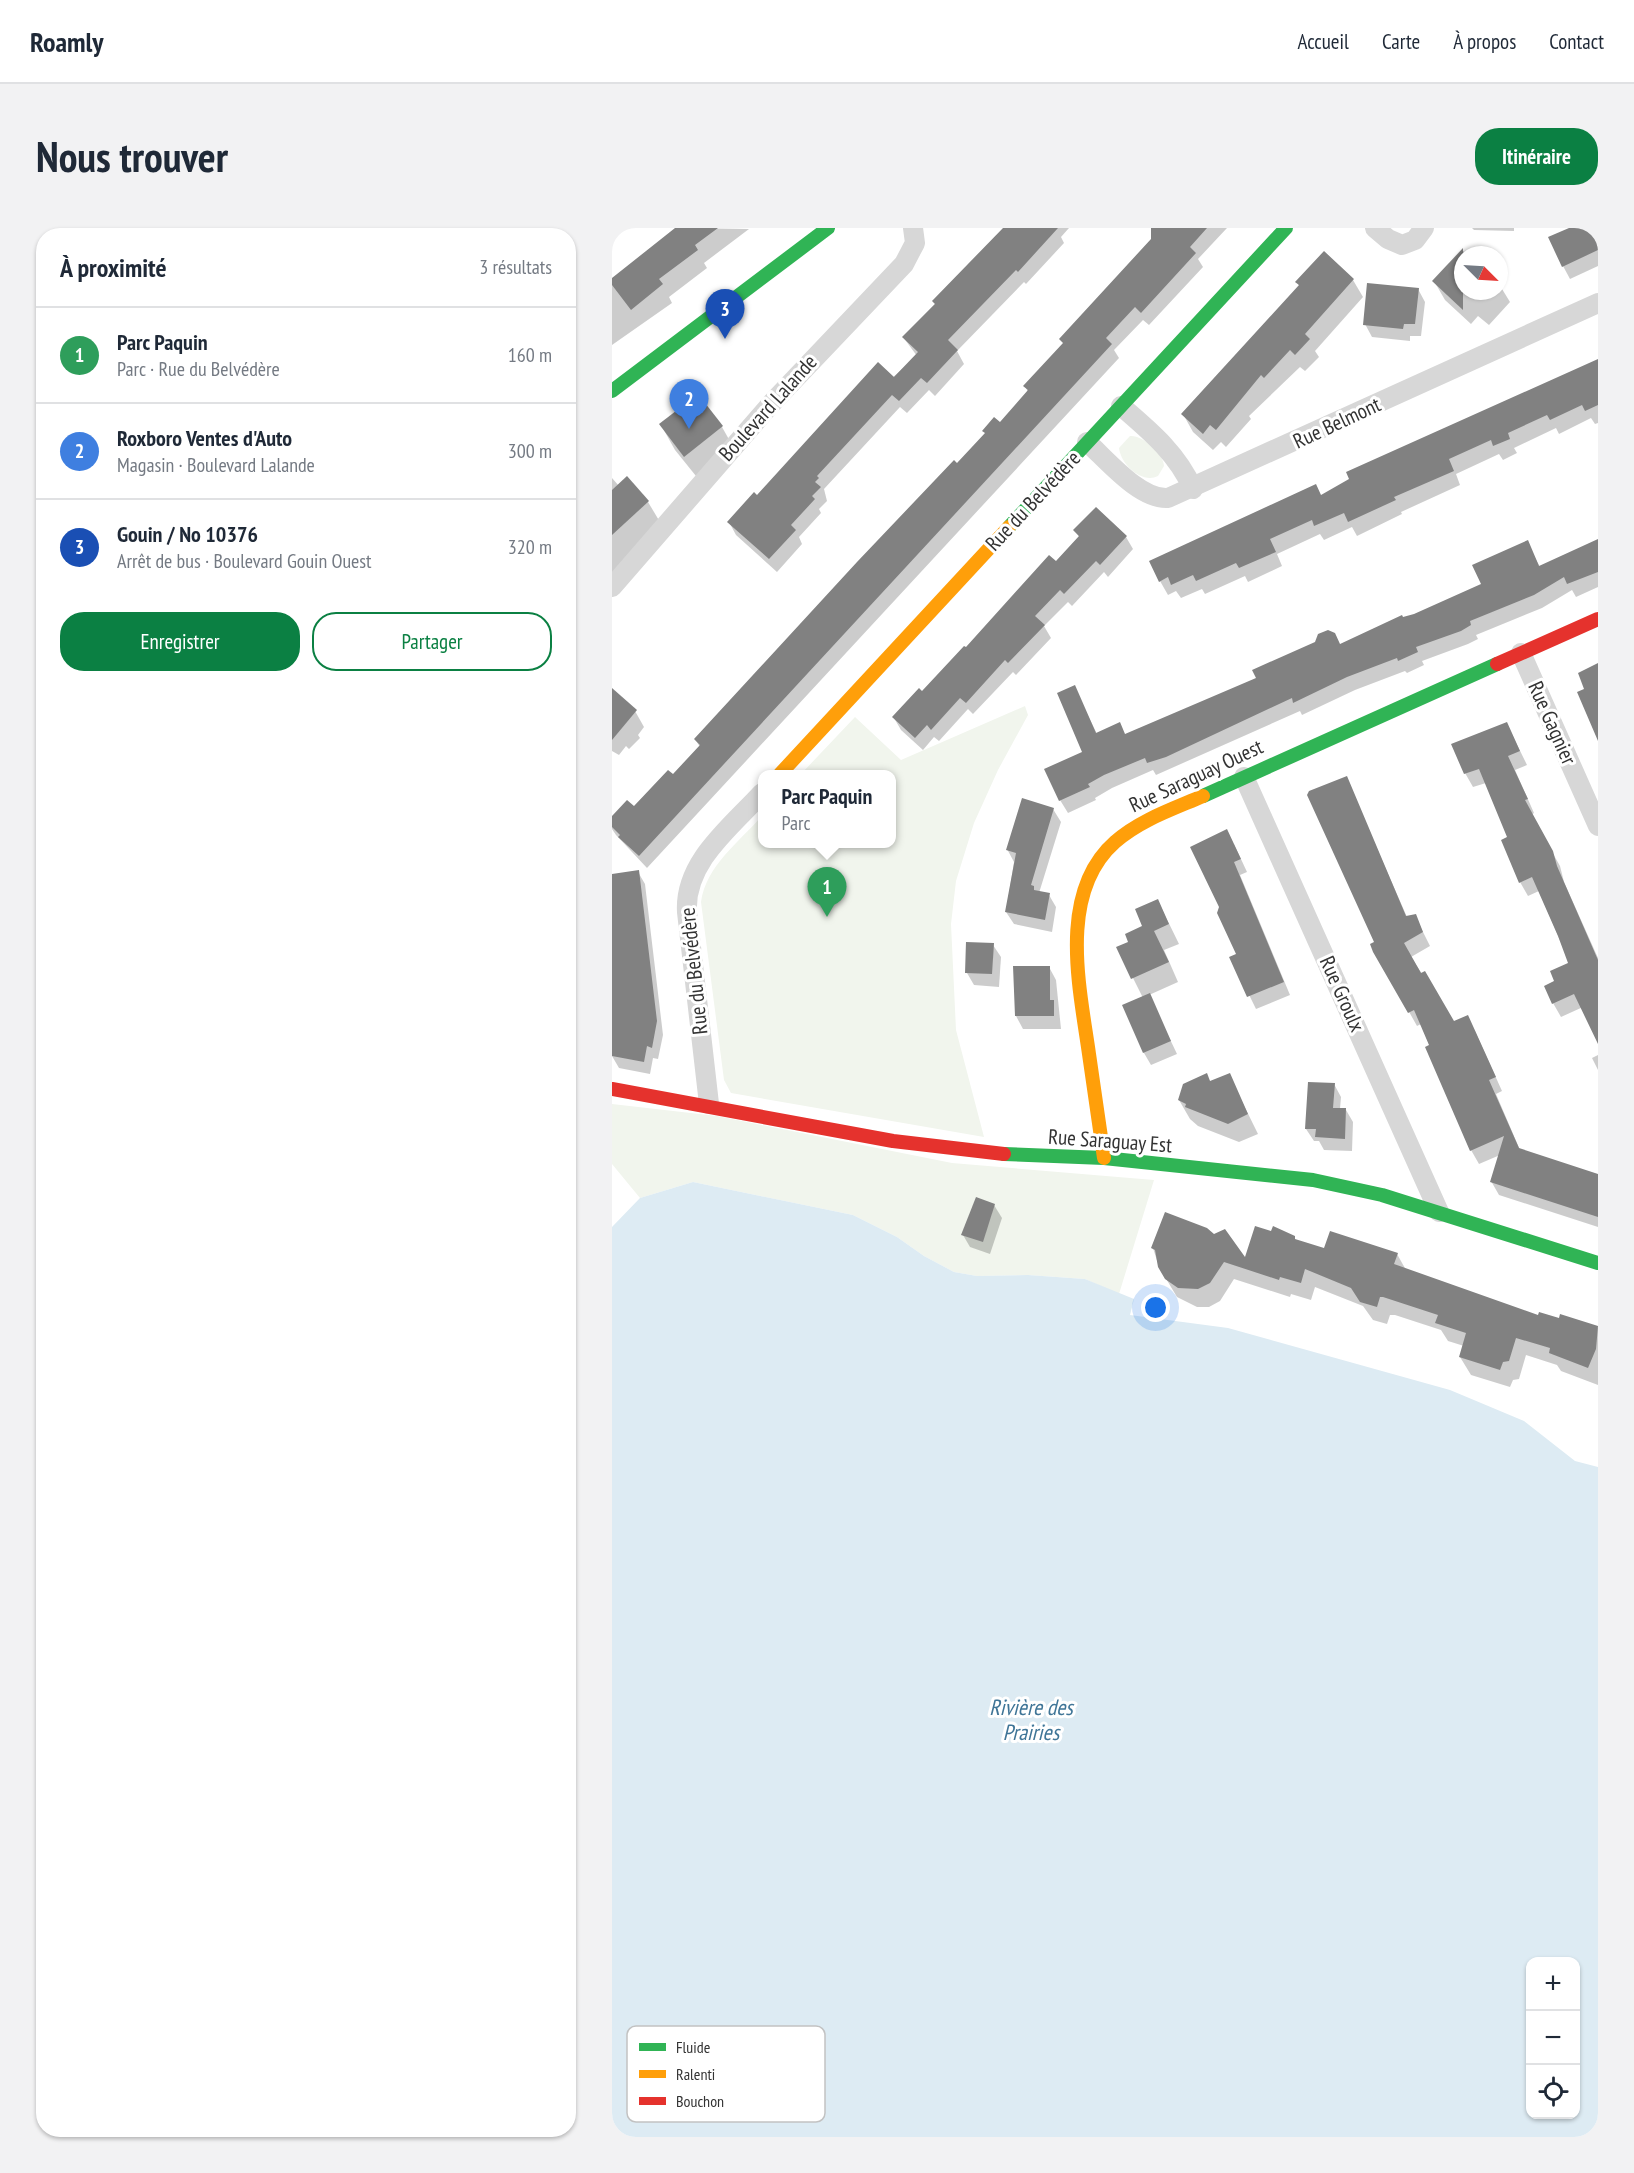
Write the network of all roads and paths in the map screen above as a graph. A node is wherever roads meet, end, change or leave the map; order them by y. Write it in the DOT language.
graph roads {
  1 [pos="828,228"];
  2 [pos="913,228"];
  3 [pos="1286,228"];
  4 [pos="1375,228"];
  5 [pos="1424,228"];
  6 [pos="1598,303"];
  7 [pos="612,391"];
  8 [pos="1121,406"];
  9 [pos="1087,442"];
  10 [pos="1193,489"];
  11 [pos="612,587"];
  12 [pos="1598,619"];
  13 [pos="1521,653"];
  14 [pos="784,770"];
  15 [pos="1244,777"];
  16 [pos="758,797"];
  17 [pos="1598,826"];
  18 [pos="612,1089"];
  19 [pos="709,1104"];
  20 [pos="1104,1158"];
  21 [pos="1439,1212"];
  22 [pos="1598,1263"];
  1 -- 7 [label="street"];
  2 -- 11 [label="street, Boulevard Lalande"];
  3 -- 8 [label="street, Rue du Belvédère"];
  4 -- 5 [label="street"];
  6 -- 10 [label="street, Rue Belmont"];
  8 -- 9 [label="street, Rue du Belvédère"];
  8 -- 10 [label="street"];
  9 -- 10 [label="street, Rue Belmont"];
  9 -- 14 [label="street, Rue du Belvédère"];
  12 -- 13 [label="street, Rue Saraguay Ouest"];
  13 -- 15 [label="street, Rue Saraguay Ouest"];
  13 -- 17 [label="street, Rue Gagnier"];
  15 -- 20 [label="street, Rue Saraguay Ouest"];
  15 -- 21 [label="street, Rue Groulx"];
  16 -- 19 [label="street, Rue du Belvédère"];
  18 -- 19 [label="street, Rue Saraguay Est"];
  19 -- 20 [label="street, Rue Saraguay Est"];
  20 -- 21 [label="street, Rue Saraguay Est"];
  21 -- 22 [label="street, Rue Saraguay Est"];
}
